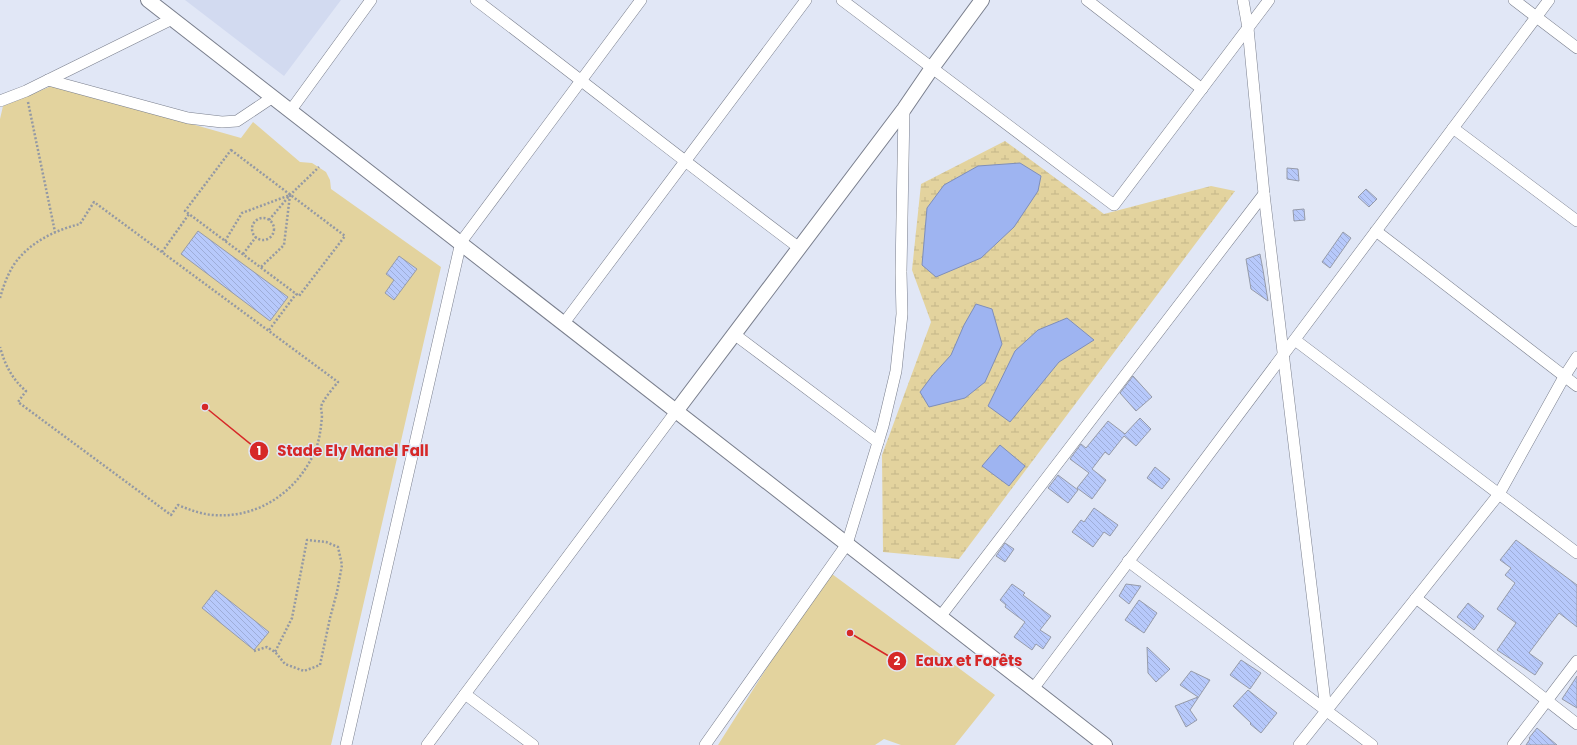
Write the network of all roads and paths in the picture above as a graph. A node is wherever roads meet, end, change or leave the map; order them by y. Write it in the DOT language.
graph roads {
  1 [pos="148,0"];
  2 [pos="371,0"];
  3 [pos="476,0"];
  4 [pos="641,0"];
  5 [pos="806,0"];
  6 [pos="842,0"];
  7 [pos="982,0"];
  8 [pos="1087,0"];
  9 [pos="1243,0"];
  10 [pos="1269,0"];
  11 [pos="1514,0"];
  12 [pos="1549,0"];
  13 [pos="1536,17"];
  14 [pos="172,19"];
  15 [pos="1248,28"];
  16 [pos="1577,48"];
  17 [pos="932,68"];
  18 [pos="48,80"];
  19 [pos="581,80"];
  20 [pos="1202,89"];
  21 [pos="26,91"];
  22 [pos="273,97"];
  23 [pos="0,101"];
  24 [pos="904,109"];
  25 [pos="291,110"];
  26 [pos="1453,128"];
  27 [pos="684,161"];
  28 [pos="319,167"];
  29 [pos="1264,194"];
  30 [pos="290,195"];
  31 [pos="190,214"];
  32 [pos="269,220"];
  33 [pos="1577,221"];
  34 [pos="1376,231"];
  35 [pos="55,232"];
  36 [pos="256,238"];
  37 [pos="225,241"];
  38 [pos="461,242"];
  39 [pos="798,247"];
  40 [pos="162,252"];
  41 [pos="243,254"];
  42 [pos="261,268"];
  43 [pos="296,294"];
  44 [pos="0,298"];
  45 [pos="564,323"];
  46 [pos="269,330"];
  47 [pos="734,334"];
  48 [pos="1295,340"];
  49 [pos="0,347"];
  50 [pos="1283,355"];
  51 [pos="1577,357"];
  52 [pos="1564,377"];
  53 [pos="1577,386"];
  54 [pos="677,410"];
  55 [pos="878,442"];
  56 [pos="1499,494"];
  57 [pos="847,544"];
  58 [pos="1577,553"];
  59 [pos="1128,561"];
  60 [pos="1416,598"];
  61 [pos="940,616"];
  62 [pos="254,651"];
  63 [pos="275,652"];
  64 [pos="1577,661"];
  65 [pos="1033,689"];
  66 [pos="465,694"];
  67 [pos="1547,701"];
  68 [pos="1326,710"];
  69 [pos="1577,724"];
  70 [pos="346,745"];
  71 [pos="427,745"];
  72 [pos="533,745"];
  73 [pos="705,745"];
  74 [pos="1105,745"];
  75 [pos="1299,745"];
  76 [pos="1372,745"];
  77 [pos="1513,745"];
  1 -- 14 [label="street"];
  2 -- 25 [label="street"];
  3 -- 19 [label="street"];
  4 -- 19 [label="street"];
  5 -- 27 [label="street"];
  6 -- 17 [label="street"];
  7 -- 17 [label="street"];
  8 -- 20 [label="street"];
  9 -- 15 [label="street"];
  10 -- 15 [label="street"];
  11 -- 13 [label="street"];
  12 -- 13 [label="street"];
  13 -- 16 [label="street"];
  13 -- 26 [label="street"];
  14 -- 18 [label="street"];
  14 -- 22 [label="street"];
  15 -- 20 [label="street"];
  15 -- 29 [label="street"];
  17 -- 20 [label="street"];
  17 -- 24 [label="street"];
  18 -- 21 [label="street"];
  18 -- 22 [label="street"];
  19 -- 27 [label="street"];
  19 -- 38 [label="street"];
  21 -- 23 [label="street"];
  21 -- 35 [label="path"];
  22 -- 25 [label="street"];
  24 -- 39 [label="street"];
  24 -- 55 [label="street"];
  25 -- 38 [label="street"];
  26 -- 33 [label="street"];
  26 -- 34 [label="street"];
  27 -- 39 [label="street"];
  27 -- 45 [label="street"];
  28 -- 30 [label="path"];
  29 -- 50 [label="street"];
  29 -- 61 [label="street"];
  30 -- 31 [label="path"];
  30 -- 32 [label="path"];
  30 -- 37 [label="path"];
  30 -- 42 [label="path"];
  30 -- 43 [label="path"];
  31 -- 37 [label="path"];
  31 -- 40 [label="path"];
  32 -- 36 [label="path"];
  32 -- 36 [label="path"];
  34 -- 48 [label="street"];
  34 -- 52 [label="street"];
  35 -- 40 [label="path"];
  35 -- 44 [label="path"];
  36 -- 41 [label="path"];
  37 -- 41 [label="path"];
  38 -- 45 [label="street"];
  38 -- 70 [label="street"];
  39 -- 47 [label="street"];
  40 -- 46 [label="path"];
  41 -- 42 [label="path"];
  42 -- 43 [label="path"];
  43 -- 46 [label="path"];
  45 -- 54 [label="street"];
  46 -- 49 [label="path"];
  47 -- 54 [label="street"];
  47 -- 55 [label="street"];
  48 -- 50 [label="street"];
  48 -- 56 [label="street"];
  50 -- 59 [label="street"];
  50 -- 68 [label="street"];
  51 -- 52 [label="street"];
  52 -- 53 [label="street"];
  52 -- 56 [label="street"];
  54 -- 57 [label="street"];
  54 -- 66 [label="street"];
  55 -- 57 [label="street"];
  56 -- 58 [label="street"];
  56 -- 60 [label="street"];
  57 -- 61 [label="street"];
  57 -- 73 [label="street"];
  59 -- 65 [label="street"];
  59 -- 68 [label="street"];
  60 -- 67 [label="street"];
  60 -- 68 [label="street"];
  61 -- 65 [label="street"];
  62 -- 63 [label="path"];
  63 -- 63 [label="path"];
  64 -- 67 [label="street"];
  65 -- 74 [label="street"];
  66 -- 71 [label="street"];
  66 -- 72 [label="street"];
  67 -- 69 [label="street"];
  67 -- 77 [label="street"];
  68 -- 75 [label="street"];
  68 -- 76 [label="street"];
}
